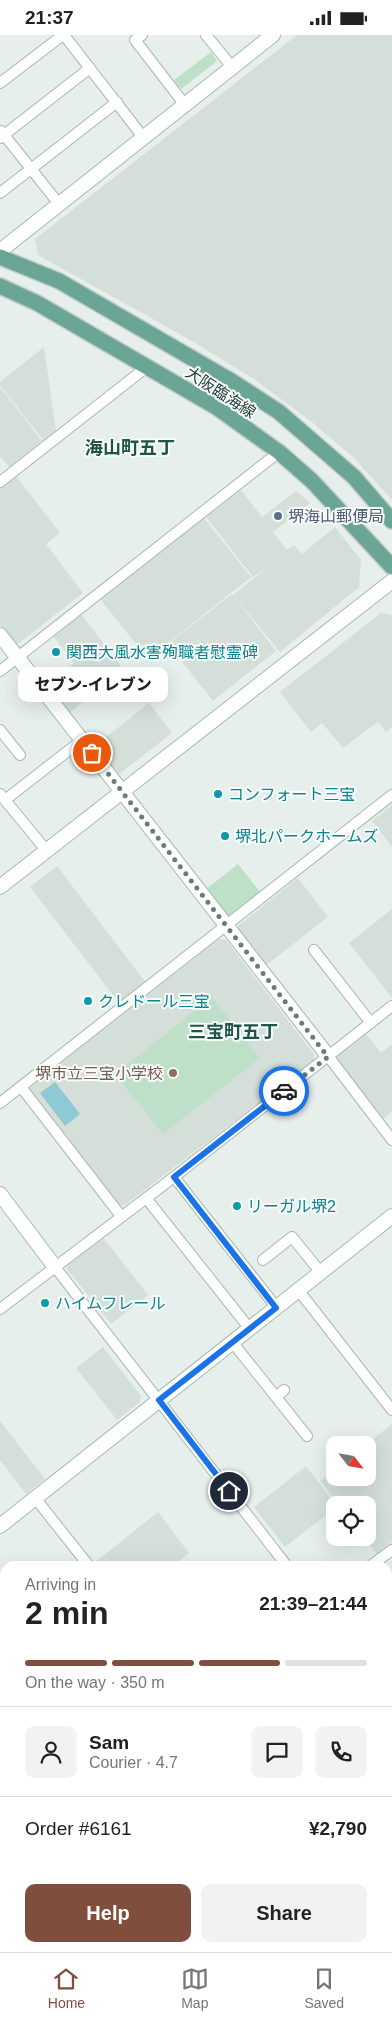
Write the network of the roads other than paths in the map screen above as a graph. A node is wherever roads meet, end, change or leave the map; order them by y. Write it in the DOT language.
graph roads {
  1 [pos="64,35"];
  2 [pos="142,35"];
  3 [pos="206,35"];
  4 [pos="273,35"];
  5 [pos="232,67"];
  6 [pos="90,68"];
  7 [pos="0,83"];
  8 [pos="117,102"];
  9 [pos="185,105"];
  10 [pos="1,134"];
  11 [pos="143,137"];
  12 [pos="31,169"];
  13 [pos="0,193"];
  14 [pos="59,204"];
  15 [pos="0,251"];
  16 [pos="0,257"];
  17 [pos="0,286"];
  18 [pos="148,366"];
  19 [pos="279,452"];
  20 [pos="0,482"];
  21 [pos="392,521"];
  22 [pos="392,567"];
  23 [pos="392,581"];
  24 [pos="0,635"];
  25 [pos="18,657"];
  26 [pos="0,671"];
  27 [pos="0,731"];
  28 [pos="82,740"];
  29 [pos="20,755"];
  30 [pos="121,791"];
  31 [pos="392,795"];
  32 [pos="3,797"];
  33 [pos="46,850"];
  34 [pos="0,887"];
  35 [pos="226,925"];
  36 [pos="314,950"];
  37 [pos="392,1006"];
  38 [pos="371,1023"];
  39 [pos="328,1057"];
  40 [pos="21,1087"];
  41 [pos="0,1103"];
  42 [pos="392,1139"];
  43 [pos="174,1177"];
  44 [pos="0,1194"];
  45 [pos="146,1198"];
  46 [pos="121,1216"];
  47 [pos="392,1216"];
  48 [pos="263,1260"];
  49 [pos="56,1267"];
  50 [pos="321,1273"];
  51 [pos="299,1291"];
  52 [pos="276,1308"];
  53 [pos="0,1309"];
  54 [pos="250,1329"];
  55 [pos="233,1343"];
  56 [pos="284,1390"];
  57 [pos="276,1397"];
  58 [pos="159,1400"];
  59 [pos="392,1409"];
  60 [pos="306,1436"];
  61 [pos="36,1499"];
  62 [pos="0,1527"];
  63 [pos="392,1550"];
  64 [pos="85,1561"];
  65 [pos="283,1561"];
  66 [pos="377,1561"];
  1 -- 6 [label="street"];
  1 -- 7 [label="street"];
  2 -- 9 [label="street"];
  3 -- 5 [label="street"];
  4 -- 5 [label="street"];
  5 -- 9 [label="street"];
  6 -- 8 [label="street"];
  6 -- 10 [label="street"];
  8 -- 11 [label="street"];
  8 -- 12 [label="street"];
  9 -- 11 [label="street"];
  10 -- 12 [label="street"];
  11 -- 14 [label="street"];
  12 -- 13 [label="street"];
  12 -- 14 [label="street"];
  14 -- 15 [label="street"];
  16 -- 21 [label="main road, 大阪臨海線"];
  17 -- 18 [label="main road, 大阪臨海線"];
  18 -- 19 [label="main road, 大阪臨海線"];
  18 -- 20 [label="street"];
  19 -- 22 [label="main road, 大阪臨海線"];
  19 -- 25 [label="street"];
  23 -- 30 [label="street"];
  24 -- 25 [label="street"];
  25 -- 26 [label="street"];
  25 -- 28 [label="street"];
  27 -- 29 [label="street"];
  28 -- 30 [label="street"];
  28 -- 32 [label="street"];
  30 -- 33 [label="street"];
  30 -- 35 [label="street"];
  31 -- 35 [label="street"];
  32 -- 33 [label="street"];
  33 -- 34 [label="street"];
  35 -- 39 [label="street"];
  35 -- 40 [label="street"];
  36 -- 38 [label="street"];
  37 -- 38 [label="street"];
  38 -- 39 [label="street"];
  39 -- 42 [label="street"];
  39 -- 43 [label="street"];
  40 -- 41 [label="street"];
  40 -- 46 [label="street"];
  43 -- 45 [label="street"];
  43 -- 52 [label="street"];
  44 -- 49 [label="street"];
  45 -- 46 [label="street"];
  45 -- 54 [label="street"];
  46 -- 49 [label="street"];
  47 -- 50 [label="street"];
  48 -- 50 [label="street"];
  49 -- 53 [label="street"];
  49 -- 58 [label="street"];
  50 -- 51 [label="street"];
  51 -- 52 [label="street"];
  51 -- 59 [label="street"];
  52 -- 54 [label="street"];
  54 -- 55 [label="street"];
  55 -- 57 [label="street"];
  55 -- 58 [label="street"];
  56 -- 57 [label="street"];
  57 -- 60 [label="street"];
  58 -- 61 [label="street"];
  58 -- 65 [label="street"];
  61 -- 62 [label="street"];
  61 -- 64 [label="street"];
  63 -- 66 [label="street"];
}
